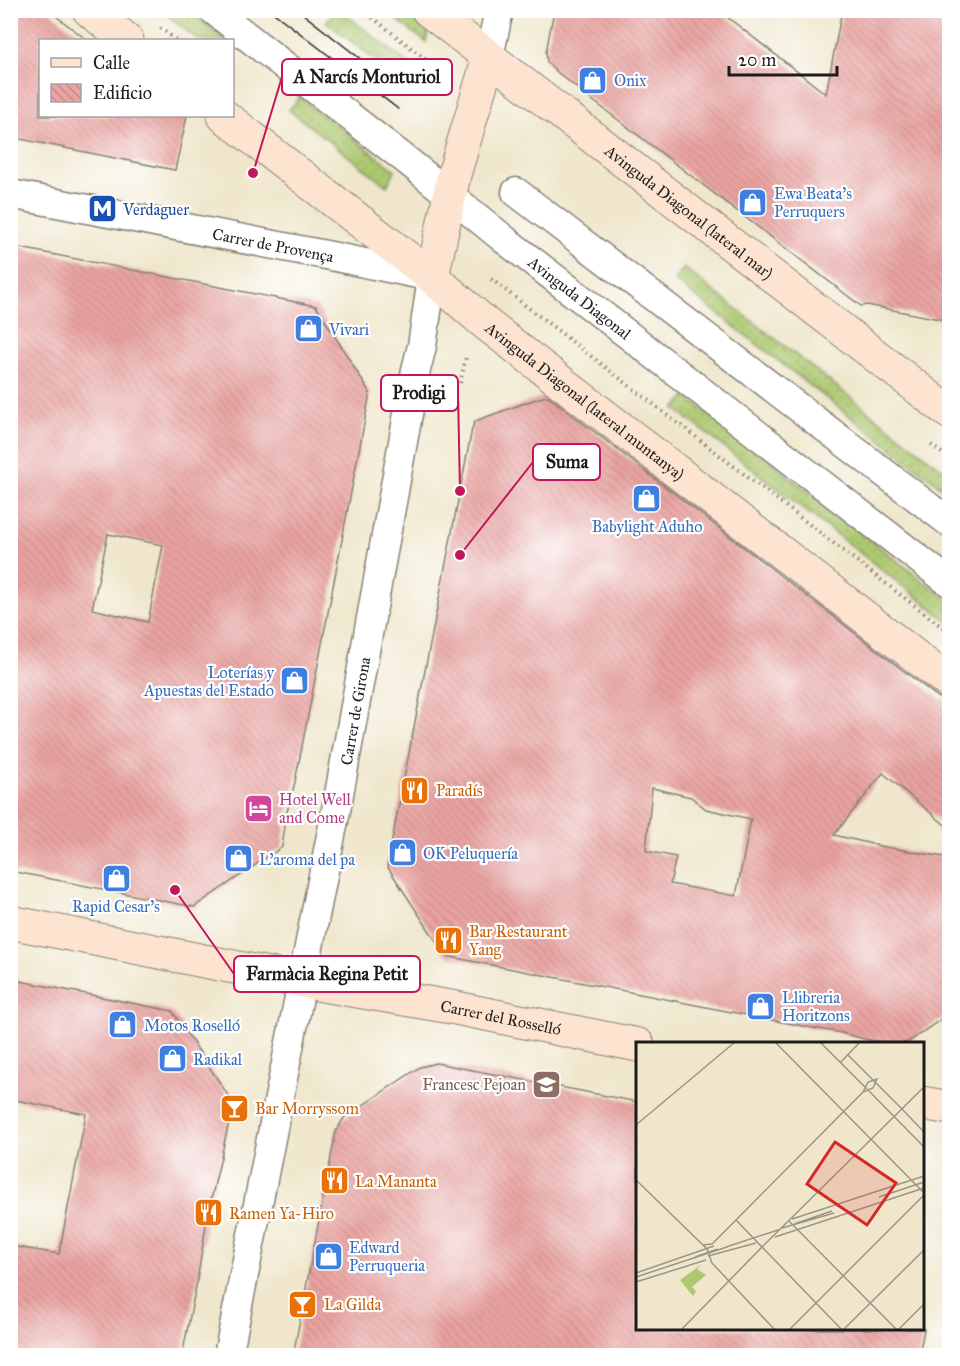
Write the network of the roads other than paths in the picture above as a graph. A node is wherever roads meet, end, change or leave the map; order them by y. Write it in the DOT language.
graph roads {
  1 [pos="88,10"];
  2 [pos="213,10"];
  3 [pos="428,10"];
  4 [pos="499,10"];
  5 [pos="126,39"];
  6 [pos="489,57"];
  7 [pos="225,117"];
  8 [pos="516,192"];
  9 [pos="10,194"];
  10 [pos="450,195"];
  11 [pos="432,277"];
  12 [pos="950,413"];
  13 [pos="950,523"];
  14 [pos="950,583"];
  15 [pos="950,683"];
  16 [pos="10,922"];
  17 [pos="302,980"];
  18 [pos="636,1046"];
  19 [pos="924,1103"];
  20 [pos="950,1108"];
  21 [pos="228,1356"];
  1 -- 5 [label="street"];
  2 -- 10 [label="street, Avinguda Diagonal"];
  3 -- 6 [label="street, Avinguda Diagonal (lateral mar)"];
  4 -- 6 [label="street"];
  6 -- 10 [label="street"];
  6 -- 12 [label="street, Avinguda Diagonal (lateral mar)"];
  7 -- 11 [label="street, Avinguda Diagonal (lateral muntanya)"];
  8 -- 13 [label="street"];
  9 -- 11 [label="street, Carrer de Provença"];
  10 -- 11 [label="street"];
  10 -- 14 [label="street, Avinguda Diagonal"];
  11 -- 15 [label="street, Avinguda Diagonal (lateral muntanya)"];
  11 -- 17 [label="street, Carrer de Girona"];
  16 -- 17 [label="street, Carrer del Rosselló"];
  17 -- 18 [label="street, Carrer del Rosselló"];
  17 -- 21 [label="street, Carrer de Girona"];
  19 -- 20 [label="street"];
}
